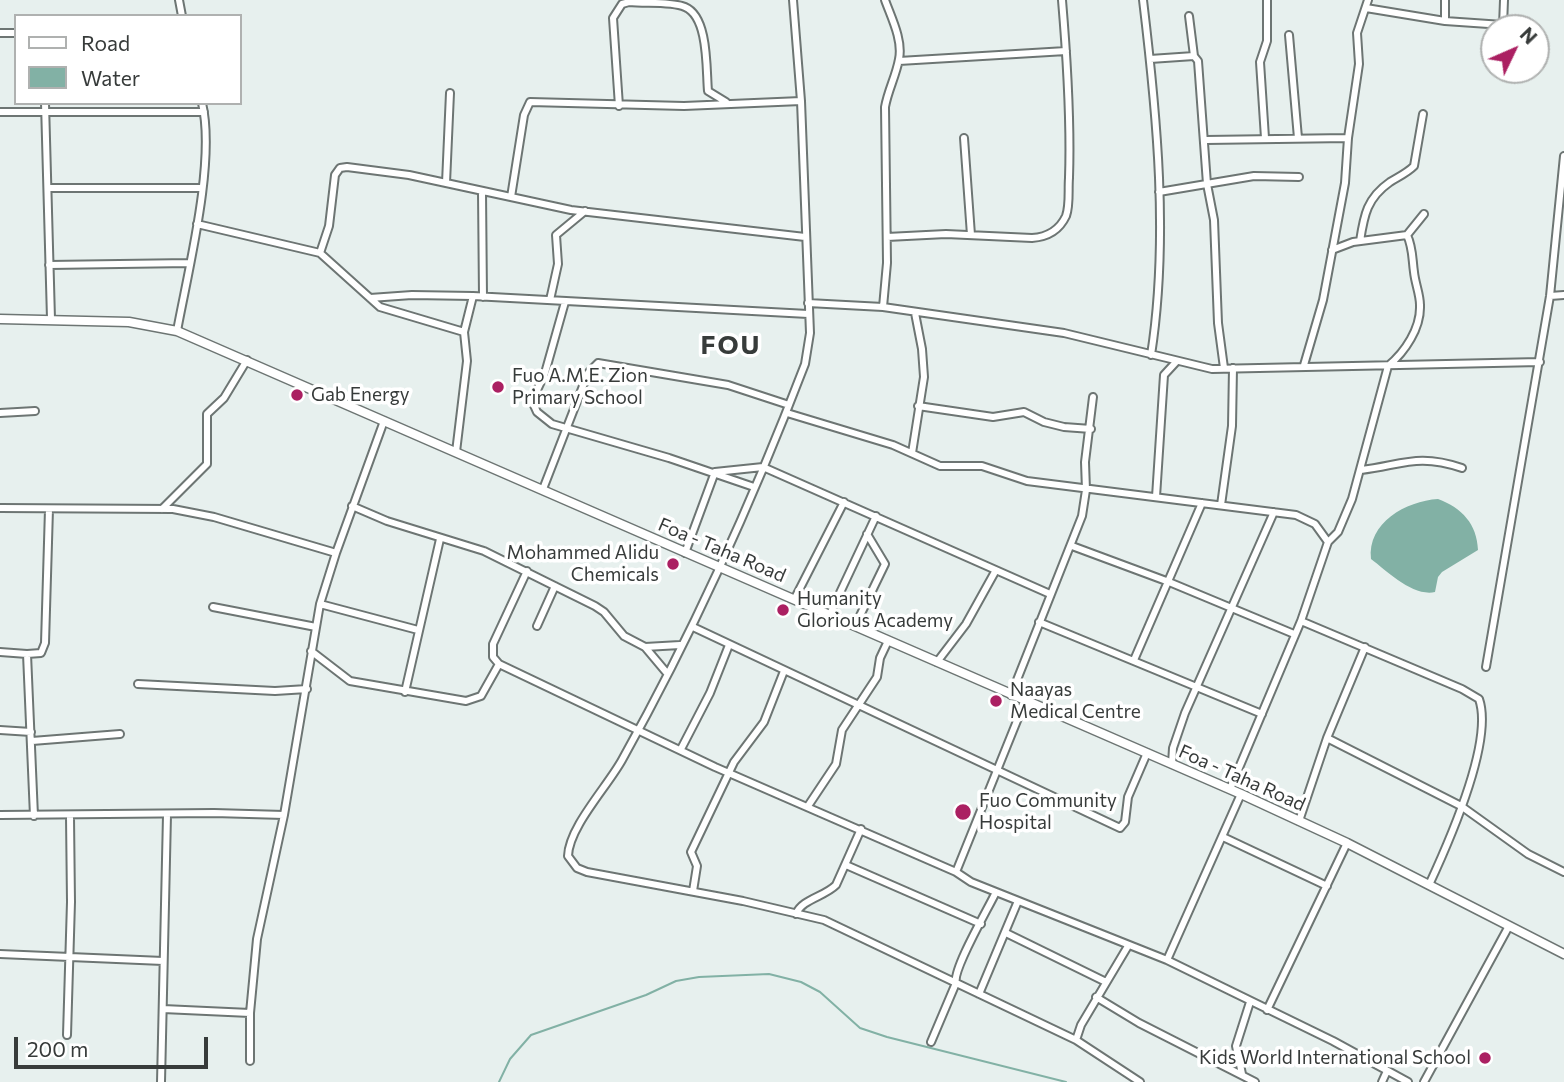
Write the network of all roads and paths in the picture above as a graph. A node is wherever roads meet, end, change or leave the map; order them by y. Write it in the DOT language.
graph roads {
  1 [pos="793,0"];
  2 [pos="885,0"];
  3 [pos="1062,0"];
  4 [pos="1143,0"];
  5 [pos="1267,0"];
  6 [pos="1368,0"];
  7 [pos="1445,0"];
  8 [pos="1366,8"];
  9 [pos="1189,16"];
  10 [pos="1445,22"];
  11 [pos="1480,25"];
  12 [pos="1289,35"];
  13 [pos="1066,51"];
  14 [pos="1194,56"];
  15 [pos="1150,59"];
  16 [pos="899,61"];
  17 [pos="450,93"];
  18 [pos="801,101"];
  19 [pos="728,103"];
  20 [pos="45,105"];
  21 [pos="202,105"];
  22 [pos="619,106"];
  23 [pos="0,111"];
  24 [pos="45,112"];
  25 [pos="204,112"];
  26 [pos="1423,114"];
  27 [pos="964,138"];
  28 [pos="1265,138"];
  29 [pos="1298,138"];
  30 [pos="1348,138"];
  31 [pos="1206,140"];
  32 [pos="1564,156"];
  33 [pos="1299,177"];
  34 [pos="446,183"];
  35 [pos="1207,184"];
  36 [pos="48,188"];
  37 [pos="201,188"];
  38 [pos="482,192"];
  39 [pos="1159,192"];
  40 [pos="512,197"];
  41 [pos="584,211"];
  42 [pos="1424,215"];
  43 [pos="197,224"];
  44 [pos="971,235"];
  45 [pos="1407,235"];
  46 [pos="805,237"];
  47 [pos="887,237"];
  48 [pos="1360,241"];
  49 [pos="1332,250"];
  50 [pos="320,253"];
  51 [pos="190,263"];
  52 [pos="49,265"];
  53 [pos="1564,295"];
  54 [pos="473,296"];
  55 [pos="1550,296"];
  56 [pos="483,297"];
  57 [pos="370,298"];
  58 [pos="550,300"];
  59 [pos="565,302"];
  60 [pos="808,303"];
  61 [pos="883,307"];
  62 [pos="915,313"];
  63 [pos="808,314"];
  64 [pos="0,319"];
  65 [pos="51,319"];
  66 [pos="177,331"];
  67 [pos="464,332"];
  68 [pos="1151,355"];
  69 [pos="247,360"];
  70 [pos="1176,362"];
  71 [pos="1540,362"];
  72 [pos="1304,365"];
  73 [pos="1388,366"];
  74 [pos="1224,368"];
  75 [pos="1233,368"];
  76 [pos="1093,397"];
  77 [pos="918,406"];
  78 [pos="788,409"];
  79 [pos="35,411"];
  80 [pos="0,413"];
  81 [pos="384,421"];
  82 [pos="568,427"];
  83 [pos="1091,429"];
  84 [pos="456,452"];
  85 [pos="912,453"];
  86 [pos="763,467"];
  87 [pos="1462,468"];
  88 [pos="1361,470"];
  89 [pos="715,472"];
  90 [pos="754,487"];
  91 [pos="543,489"];
  92 [pos="1086,490"];
  93 [pos="1156,496"];
  94 [pos="844,502"];
  95 [pos="1202,503"];
  96 [pos="1221,505"];
  97 [pos="352,506"];
  98 [pos="0,508"];
  99 [pos="49,509"];
  100 [pos="162,509"];
  101 [pos="1274,512"];
  102 [pos="876,516"];
  103 [pos="867,534"];
  104 [pos="440,538"];
  105 [pos="1328,542"];
  106 [pos="1072,546"];
  107 [pos="685,553"];
  108 [pos="336,554"];
  109 [pos="720,568"];
  110 [pos="996,570"];
  111 [pos="527,571"];
  112 [pos="1169,582"];
  113 [pos="555,586"];
  114 [pos="1050,594"];
  115 [pos="795,598"];
  116 [pos="320,604"];
  117 [pos="213,607"];
  118 [pos="1233,608"];
  119 [pos="830,614"];
  120 [pos="1301,621"];
  121 [pos="1039,622"];
  122 [pos="537,626"];
  123 [pos="855,626"];
  124 [pos="316,627"];
  125 [pos="692,627"];
  126 [pos="418,630"];
  127 [pos="1294,635"];
  128 [pos="888,641"];
  129 [pos="680,645"];
  130 [pos="729,645"];
  131 [pos="645,647"];
  132 [pos="1365,648"];
  133 [pos="311,651"];
  134 [pos="0,652"];
  135 [pos="27,654"];
  136 [pos="1134,660"];
  137 [pos="937,662"];
  138 [pos="499,664"];
  139 [pos="1486,667"];
  140 [pos="783,671"];
  141 [pos="666,672"];
  142 [pos="138,684"];
  143 [pos="1199,687"];
  144 [pos="307,689"];
  145 [pos="405,692"];
  146 [pos="1011,695"];
  147 [pos="1025,701"];
  148 [pos="859,708"];
  149 [pos="1262,714"];
  150 [pos="0,730"];
  151 [pos="639,730"];
  152 [pos="31,732"];
  153 [pos="120,734"];
  154 [pos="1327,738"];
  155 [pos="32,741"];
  156 [pos="681,749"];
  157 [pos="1147,753"];
  158 [pos="1172,764"];
  159 [pos="729,772"];
  160 [pos="997,772"];
  161 [pos="1230,789"];
  162 [pos="1241,794"];
  163 [pos="807,806"];
  164 [pos="1461,806"];
  165 [pos="167,815"];
  166 [pos="284,815"];
  167 [pos="0,816"];
  168 [pos="34,816"];
  169 [pos="70,817"];
  170 [pos="1299,821"];
  171 [pos="861,829"];
  172 [pos="1223,837"];
  173 [pos="1347,843"];
  174 [pos="846,865"];
  175 [pos="956,872"];
  176 [pos="1564,872"];
  177 [pos="1429,885"];
  178 [pos="1327,886"];
  179 [pos="693,891"];
  180 [pos="996,892"];
  181 [pos="1018,901"];
  182 [pos="796,914"];
  183 [pos="981,924"];
  184 [pos="1509,926"];
  185 [pos="1006,933"];
  186 [pos="1128,946"];
  187 [pos="0,954"];
  188 [pos="1564,954"];
  189 [pos="70,958"];
  190 [pos="1167,960"];
  191 [pos="163,961"];
  192 [pos="1106,982"];
  193 [pos="956,983"];
  194 [pos="979,993"];
  195 [pos="1097,997"];
  196 [pos="1250,1002"];
  197 [pos="163,1009"];
  198 [pos="1267,1010"];
  199 [pos="250,1013"];
  200 [pos="67,1035"];
  201 [pos="1076,1040"];
  202 [pos="931,1042"];
  203 [pos="250,1061"];
  204 [pos="1387,1071"];
  205 [pos="1241,1074"];
  206 [pos="161,1082"];
  207 [pos="1139,1082"];
  208 [pos="1255,1082"];
  209 [pos="1382,1082"];
  210 [pos="1408,1082"];
  211 [pos="1424,1082"];
  1 -- 18 [label="street"];
  2 -- 16 [label="street"];
  3 -- 13 [label="street"];
  4 -- 15 [label="street"];
  5 -- 28 [label="street"];
  6 -- 8 [label="street"];
  7 -- 10 [label="street"];
  8 -- 10 [label="street"];
  8 -- 30 [label="street"];
  9 -- 14 [label="street"];
  10 -- 11 [label="street"];
  12 -- 29 [label="street"];
  13 -- 16 [label="street"];
  13 -- 44 [label="street"];
  14 -- 15 [label="street"];
  14 -- 31 [label="street"];
  15 -- 39 [label="street"];
  16 -- 47 [label="street"];
  17 -- 34 [label="street"];
  18 -- 19 [label="street"];
  18 -- 46 [label="street"];
  19 -- 22 [label="street"];
  19 -- 22 [label="street"];
  20 -- 24 [label="street"];
  21 -- 25 [label="street"];
  22 -- 40 [label="street"];
  23 -- 24 [label="street"];
  24 -- 25 [label="street"];
  24 -- 36 [label="street"];
  25 -- 37 [label="street"];
  26 -- 48 [label="street"];
  27 -- 44 [label="street"];
  28 -- 29 [label="street"];
  28 -- 31 [label="street"];
  29 -- 30 [label="street"];
  30 -- 49 [label="street"];
  31 -- 35 [label="street"];
  32 -- 55 [label="street"];
  33 -- 35 [label="street"];
  34 -- 38 [label="street"];
  34 -- 50 [label="street"];
  35 -- 39 [label="street"];
  35 -- 74 [label="street"];
  36 -- 37 [label="street"];
  36 -- 52 [label="street"];
  37 -- 43 [label="street"];
  38 -- 40 [label="street"];
  38 -- 56 [label="street"];
  39 -- 68 [label="street"];
  40 -- 41 [label="street"];
  41 -- 46 [label="street"];
  41 -- 58 [label="street"];
  42 -- 45 [label="street"];
  43 -- 50 [label="street"];
  43 -- 51 [label="street"];
  44 -- 47 [label="street"];
  45 -- 48 [label="street"];
  45 -- 73 [label="street"];
  46 -- 60 [label="street"];
  47 -- 61 [label="street"];
  48 -- 49 [label="street"];
  49 -- 72 [label="street"];
  50 -- 57 [label="street"];
  51 -- 52 [label="street"];
  51 -- 66 [label="street"];
  52 -- 65 [label="street"];
  53 -- 55 [label="street"];
  54 -- 56 [label="street"];
  54 -- 57 [label="street"];
  54 -- 67 [label="street"];
  55 -- 71 [label="street"];
  56 -- 58 [label="street"];
  57 -- 67 [label="street"];
  58 -- 59 [label="street"];
  59 -- 63 [label="street"];
  59 -- 82 [label="street"];
  60 -- 61 [label="street"];
  60 -- 63 [label="street"];
  61 -- 62 [label="street"];
  62 -- 68 [label="street"];
  62 -- 77 [label="street"];
  63 -- 78 [label="street"];
  64 -- 65 [label="street, Foa - Taha Road"];
  65 -- 66 [label="street, Foa - Taha Road"];
  66 -- 69 [label="street, Foa - Taha Road"];
  67 -- 84 [label="street"];
  68 -- 70 [label="street"];
  69 -- 81 [label="street, Foa - Taha Road"];
  69 -- 100 [label="street"];
  70 -- 74 [label="street"];
  70 -- 93 [label="street"];
  71 -- 73 [label="street"];
  71 -- 139 [label="street"];
  72 -- 73 [label="street"];
  72 -- 75 [label="street"];
  73 -- 88 [label="street"];
  74 -- 75 [label="street"];
  75 -- 96 [label="street"];
  76 -- 83 [label="street"];
  77 -- 83 [label="street"];
  77 -- 85 [label="street"];
  78 -- 82 [label="street"];
  78 -- 85 [label="street"];
  78 -- 86 [label="street"];
  79 -- 80 [label="street"];
  81 -- 84 [label="street, Foa - Taha Road"];
  81 -- 97 [label="street"];
  82 -- 89 [label="street"];
  82 -- 91 [label="street"];
  83 -- 92 [label="street"];
  84 -- 91 [label="street, Foa - Taha Road"];
  85 -- 92 [label="street"];
  86 -- 89 [label="street"];
  86 -- 90 [label="street"];
  86 -- 94 [label="street"];
  87 -- 88 [label="street"];
  88 -- 105 [label="street"];
  89 -- 90 [label="street"];
  89 -- 107 [label="street"];
  90 -- 109 [label="street"];
  91 -- 107 [label="street, Foa - Taha Road"];
  92 -- 93 [label="street"];
  92 -- 106 [label="street"];
  93 -- 95 [label="street"];
  94 -- 102 [label="street"];
  94 -- 115 [label="street"];
  95 -- 96 [label="street"];
  95 -- 112 [label="street"];
  96 -- 101 [label="street"];
  97 -- 104 [label="street"];
  97 -- 108 [label="street"];
  98 -- 99 [label="street"];
  99 -- 100 [label="street"];
  99 -- 135 [label="street"];
  100 -- 108 [label="street"];
  101 -- 105 [label="street"];
  101 -- 118 [label="street"];
  102 -- 103 [label="street"];
  102 -- 110 [label="street"];
  103 -- 119 [label="street"];
  103 -- 123 [label="street"];
  104 -- 111 [label="street"];
  104 -- 126 [label="street"];
  105 -- 120 [label="street"];
  106 -- 112 [label="street"];
  106 -- 114 [label="street"];
  107 -- 109 [label="street, Foa - Taha Road"];
  108 -- 116 [label="street"];
  109 -- 115 [label="street, Foa - Taha Road"];
  109 -- 125 [label="street"];
  110 -- 114 [label="street"];
  110 -- 137 [label="street"];
  111 -- 113 [label="street"];
  111 -- 138 [label="street"];
  112 -- 118 [label="street"];
  112 -- 136 [label="street"];
  113 -- 122 [label="street"];
  113 -- 131 [label="street"];
  114 -- 121 [label="street"];
  115 -- 119 [label="street, Foa - Taha Road"];
  116 -- 124 [label="street"];
  116 -- 126 [label="street"];
  117 -- 124 [label="street"];
  118 -- 127 [label="street"];
  118 -- 143 [label="street"];
  119 -- 123 [label="street, Foa - Taha Road"];
  120 -- 127 [label="street"];
  120 -- 132 [label="street"];
  121 -- 136 [label="street"];
  121 -- 146 [label="street"];
  123 -- 128 [label="street, Foa - Taha Road"];
  124 -- 133 [label="street"];
  125 -- 129 [label="street"];
  125 -- 130 [label="street"];
  126 -- 145 [label="street"];
  127 -- 149 [label="street"];
  128 -- 137 [label="street, Foa - Taha Road"];
  128 -- 148 [label="street"];
  129 -- 131 [label="street"];
  129 -- 141 [label="street"];
  130 -- 140 [label="street"];
  130 -- 156 [label="street"];
  131 -- 141 [label="street"];
  132 -- 154 [label="street"];
  132 -- 164 [label="street"];
  133 -- 144 [label="street"];
  133 -- 145 [label="street"];
  134 -- 135 [label="street"];
  135 -- 152 [label="street"];
  136 -- 143 [label="street"];
  137 -- 146 [label="street, Foa - Taha Road"];
  138 -- 145 [label="street"];
  138 -- 151 [label="street"];
  140 -- 148 [label="street"];
  140 -- 159 [label="street"];
  141 -- 151 [label="street"];
  142 -- 144 [label="street"];
  143 -- 149 [label="street"];
  143 -- 158 [label="street"];
  144 -- 166 [label="street"];
  146 -- 147 [label="street, Foa - Taha Road"];
  147 -- 157 [label="street, Foa - Taha Road"];
  147 -- 160 [label="street"];
  148 -- 160 [label="street"];
  148 -- 163 [label="street"];
  149 -- 161 [label="street"];
  150 -- 152 [label="street"];
  151 -- 156 [label="street"];
  151 -- 179 [label="street"];
  152 -- 155 [label="street"];
  153 -- 155 [label="street"];
  154 -- 164 [label="street"];
  154 -- 170 [label="street"];
  155 -- 168 [label="street"];
  156 -- 159 [label="street"];
  157 -- 158 [label="street, Foa - Taha Road"];
  157 -- 160 [label="street"];
  158 -- 161 [label="street, Foa - Taha Road"];
  159 -- 163 [label="street"];
  159 -- 179 [label="street"];
  160 -- 175 [label="street"];
  161 -- 162 [label="street, Foa - Taha Road"];
  162 -- 170 [label="street, Foa - Taha Road"];
  162 -- 172 [label="street"];
  163 -- 171 [label="street"];
  164 -- 176 [label="street"];
  164 -- 177 [label="street"];
  165 -- 166 [label="street"];
  165 -- 169 [label="street"];
  165 -- 191 [label="street"];
  166 -- 199 [label="street"];
  167 -- 168 [label="street"];
  168 -- 169 [label="street"];
  169 -- 189 [label="street"];
  170 -- 173 [label="street, Foa - Taha Road"];
  171 -- 174 [label="street"];
  171 -- 175 [label="street"];
  172 -- 178 [label="street"];
  172 -- 190 [label="street"];
  173 -- 177 [label="street, Foa - Taha Road"];
  173 -- 178 [label="street"];
  174 -- 182 [label="street"];
  174 -- 183 [label="street"];
  175 -- 180 [label="street"];
  177 -- 184 [label="street, Foa - Taha Road"];
  178 -- 198 [label="street"];
  179 -- 182 [label="street"];
  180 -- 181 [label="street"];
  180 -- 183 [label="street"];
  181 -- 185 [label="street"];
  181 -- 186 [label="street"];
  182 -- 193 [label="street"];
  183 -- 193 [label="street"];
  184 -- 188 [label="street, Foa - Taha Road"];
  184 -- 211 [label="street"];
  185 -- 192 [label="street"];
  185 -- 194 [label="street"];
  186 -- 190 [label="street"];
  186 -- 192 [label="street"];
  187 -- 189 [label="street"];
  189 -- 191 [label="street"];
  189 -- 200 [label="street"];
  190 -- 196 [label="street"];
  191 -- 197 [label="street"];
  192 -- 195 [label="street"];
  193 -- 194 [label="street"];
  193 -- 202 [label="street"];
  194 -- 201 [label="street"];
  195 -- 201 [label="street"];
  195 -- 205 [label="street"];
  196 -- 198 [label="street"];
  196 -- 205 [label="street"];
  197 -- 199 [label="street"];
  197 -- 206 [label="street"];
  198 -- 204 [label="street"];
  199 -- 203 [label="street"];
  201 -- 207 [label="street"];
  204 -- 209 [label="street"];
  204 -- 210 [label="street"];
  205 -- 208 [label="street"];
}
